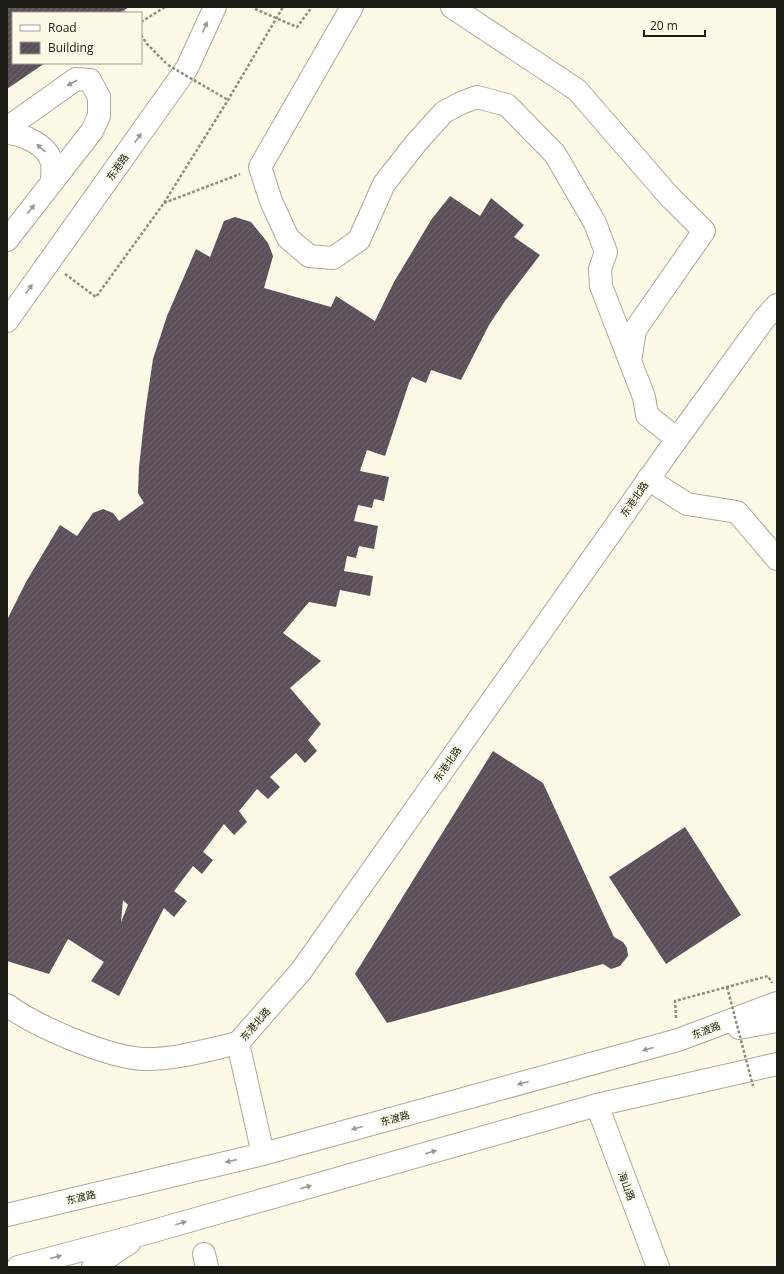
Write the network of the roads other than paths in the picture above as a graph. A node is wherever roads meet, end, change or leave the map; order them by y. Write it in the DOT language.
graph roads {
  1 [pos="215,7"];
  2 [pos="352,7"];
  3 [pos="452,7"];
  4 [pos="7,128"];
  5 [pos="7,133"];
  6 [pos="52,182"];
  7 [pos="7,240"];
  8 [pos="777,305"];
  9 [pos="7,321"];
  10 [pos="630,361"];
  11 [pos="676,439"];
  12 [pos="648,479"];
  13 [pos="777,559"];
  14 [pos="777,1003"];
  15 [pos="7,1005"];
  16 [pos="777,1021"];
  17 [pos="678,1040"];
  18 [pos="238,1043"];
  19 [pos="777,1064"];
  20 [pos="597,1104"];
  21 [pos="262,1154"];
  22 [pos="7,1215"];
  23 [pos="143,1234"];
  24 [pos="18,1267"];
  25 [pos="93,1267"];
  26 [pos="658,1267"];
  9 -- 1 [label="street, 东港路, one-way"];
  2 -- 10 [label="street"];
  3 -- 10 [label="street"];
  6 -- 4 [label="street, one-way"];
  6 -- 5 [label="street, one-way"];
  7 -- 6 [label="street, one-way"];
  8 -- 11 [label="street, 东港北路"];
  10 -- 11 [label="street"];
  11 -- 12 [label="street, 东港北路"];
  12 -- 13 [label="street"];
  12 -- 18 [label="street, 东港北路"];
  14 -- 17 [label="street, 东渡路"];
  15 -- 18 [label="street, 东港北路"];
  16 -- 17 [label="street"];
  17 -- 21 [label="street, 东渡路, one-way"];
  18 -- 21 [label="street, 东港北路"];
  19 -- 20 [label="street"];
  23 -- 20 [label="street, one-way"];
  20 -- 26 [label="street, 海山路"];
  21 -- 22 [label="street, 东渡路, one-way"];
  24 -- 23 [label="street, one-way"];
  23 -- 25 [label="street"];
}
